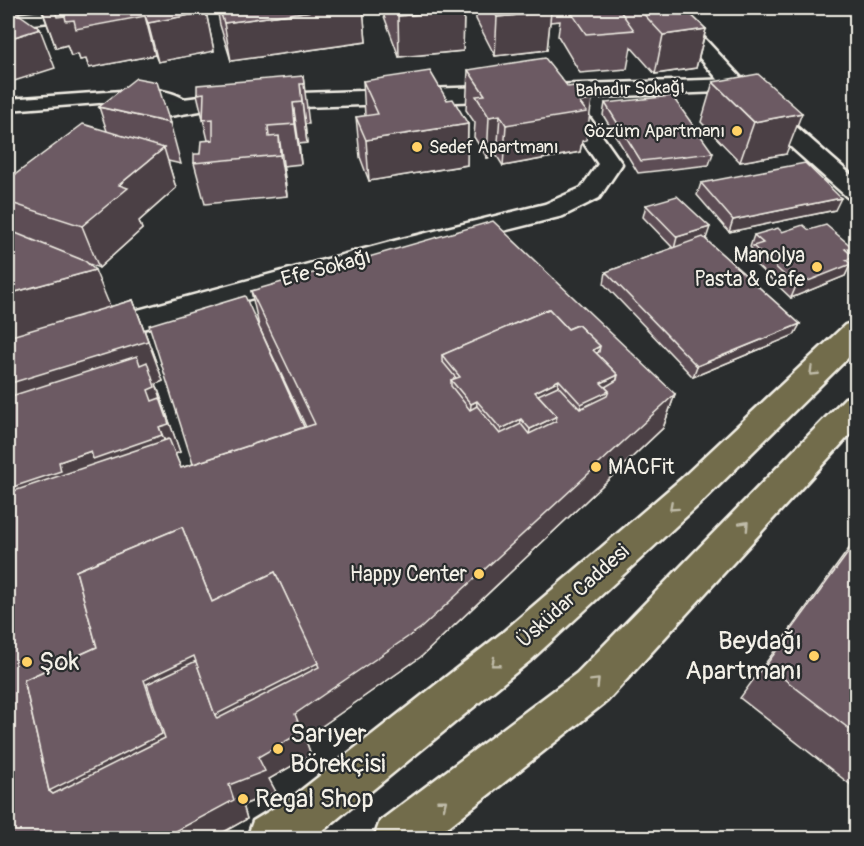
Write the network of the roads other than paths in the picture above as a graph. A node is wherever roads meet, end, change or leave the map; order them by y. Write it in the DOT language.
graph roads {
  1 [pos="114,8"];
  2 [pos="666,8"];
  3 [pos="8,21"];
  4 [pos="736,86"];
  5 [pos="554,92"];
  6 [pos="8,105"];
  7 [pos="183,106"];
  8 [pos="109,132"];
  9 [pos="856,192"];
  10 [pos="856,332"];
  11 [pos="8,356"];
  12 [pos="856,407"];
  13 [pos="270,838"];
  14 [pos="397,838"];
  1 -- 3 [label="street"];
  2 -- 4 [label="street"];
  4 -- 5 [label="street, Bahadır Sokağı"];
  4 -- 9 [label="street"];
  5 -- 7 [label="street, Bahadır Sokağı"];
  5 -- 11 [label="street, Efe Sokağı"];
  6 -- 7 [label="lane"];
  7 -- 8 [label="street, Bahadır Sokağı"];
  10 -- 13 [label="main road, Üsküdar Caddesi, one-way"];
  14 -- 12 [label="main road, one-way"];
}
